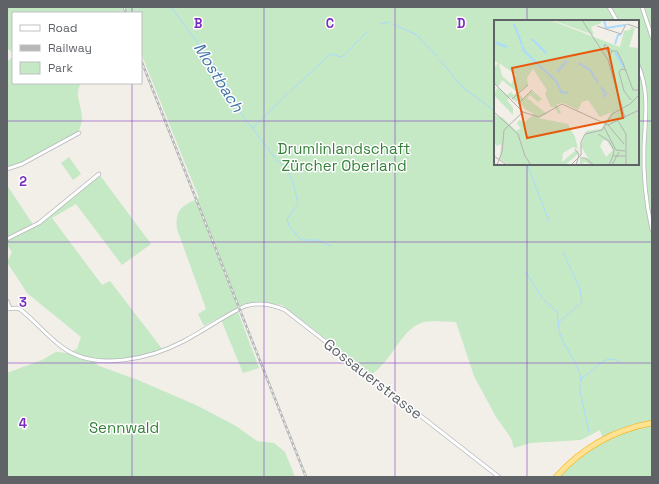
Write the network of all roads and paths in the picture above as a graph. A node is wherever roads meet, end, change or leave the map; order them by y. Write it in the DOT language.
graph roads {
  1 [pos="609,7"];
  2 [pos="642,7"];
  3 [pos="616,20"];
  4 [pos="652,37"];
  5 [pos="639,68"];
  6 [pos="79,133"];
  7 [pos="7,169"];
  8 [pos="99,174"];
  9 [pos="652,230"];
  10 [pos="7,239"];
  11 [pos="7,301"];
  12 [pos="9,308"];
  13 [pos="652,423"];
  14 [pos="499,477"];
  15 [pos="556,477"];
  1 -- 3 [label="street"];
  2 -- 4 [label="street"];
  5 -- 9 [label="street"];
  6 -- 7 [label="street"];
  8 -- 10 [label="street"];
  11 -- 12 [label="street"];
  12 -- 14 [label="street, Gossauerstrasse"];
  13 -- 15 [label="highway"];
}
